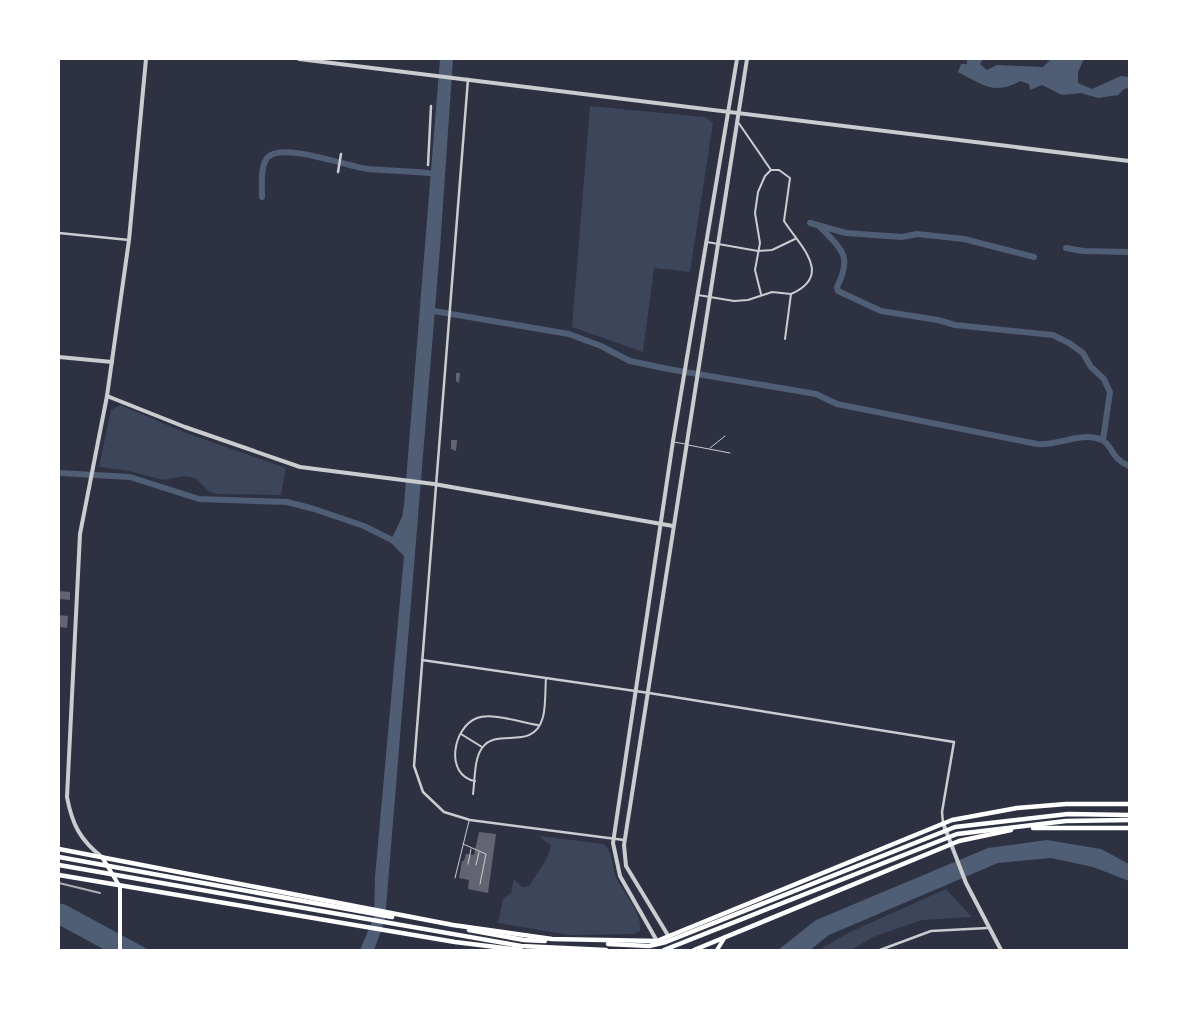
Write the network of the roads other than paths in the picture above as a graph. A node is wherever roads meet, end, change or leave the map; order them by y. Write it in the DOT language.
graph roads {
  1 [pos="146,59"];
  2 [pos="298,59"];
  3 [pos="738,59"];
  4 [pos="747,59"];
  5 [pos="468,80"];
  6 [pos="431,106"];
  7 [pos="729,113"];
  8 [pos="739,114"];
  9 [pos="738,122"];
  10 [pos="341,154"];
  11 [pos="1129,161"];
  12 [pos="428,165"];
  13 [pos="771,170"];
  14 [pos="338,172"];
  15 [pos="59,233"];
  16 [pos="795,239"];
  17 [pos="129,240"];
  18 [pos="707,242"];
  19 [pos="718,244"];
  20 [pos="758,251"];
  21 [pos="761,294"];
  22 [pos="791,294"];
  23 [pos="698,295"];
  24 [pos="710,297"];
  25 [pos="785,339"];
  26 [pos="59,357"];
  27 [pos="112,362"];
  28 [pos="107,396"];
  29 [pos="725,436"];
  30 [pos="673,442"];
  31 [pos="686,444"];
  32 [pos="710,449"];
  33 [pos="730,453"];
  34 [pos="436,484"];
  35 [pos="661,524"];
  36 [pos="673,526"];
  37 [pos="422,660"];
  38 [pos="546,678"];
  39 [pos="638,691"];
  40 [pos="648,693"];
  41 [pos="538,726"];
  42 [pos="461,734"];
  43 [pos="482,747"];
  44 [pos="475,781"];
  45 [pos="473,794"];
  46 [pos="1129,804"];
  47 [pos="1128,817"];
  48 [pos="470,820"];
  49 [pos="943,823"];
  50 [pos="1129,828"];
  51 [pos="614,837"];
  52 [pos="624,840"];
  53 [pos="462,844"];
  54 [pos="951,845"];
  55 [pos="471,848"];
  56 [pos="59,849"];
  57 [pos="480,852"];
  58 [pos="59,856"];
  59 [pos="102,857"];
  60 [pos="468,864"];
  61 [pos="59,865"];
  62 [pos="476,865"];
  63 [pos="59,875"];
  64 [pos="455,878"];
  65 [pos="480,884"];
  66 [pos="120,887"];
  67 [pos="987,928"];
  68 [pos="725,937"];
  69 [pos="669,938"];
  70 [pos="657,941"];
  71 [pos="120,950"];
  72 [pos="521,950"];
  73 [pos="606,950"];
  74 [pos="664,950"];
  75 [pos="676,950"];
  76 [pos="694,950"];
  77 [pos="717,950"];
  78 [pos="880,950"];
  79 [pos="1001,950"];
  1 -- 17 [label="street"];
  2 -- 5 [label="street"];
  3 -- 7 [label="street"];
  4 -- 8 [label="street"];
  5 -- 7 [label="street"];
  5 -- 34 [label="street"];
  6 -- 12 [label="street"];
  7 -- 8 [label="street"];
  7 -- 18 [label="street"];
  8 -- 9 [label="street"];
  8 -- 11 [label="street"];
  9 -- 13 [label="street"];
  9 -- 19 [label="street"];
  10 -- 14 [label="street"];
  13 -- 16 [label="street"];
  13 -- 20 [label="street"];
  15 -- 17 [label="street"];
  16 -- 20 [label="street"];
  16 -- 22 [label="street"];
  17 -- 27 [label="street"];
  18 -- 19 [label="street"];
  18 -- 23 [label="street"];
  19 -- 20 [label="street"];
  19 -- 24 [label="street"];
  20 -- 21 [label="street"];
  21 -- 22 [label="street"];
  21 -- 24 [label="street"];
  22 -- 25 [label="street"];
  23 -- 24 [label="street"];
  23 -- 30 [label="street"];
  24 -- 31 [label="street"];
  26 -- 27 [label="street"];
  27 -- 28 [label="street"];
  28 -- 34 [label="street"];
  28 -- 59 [label="street"];
  29 -- 32 [label="lane"];
  30 -- 31 [label="lane"];
  30 -- 35 [label="street"];
  31 -- 32 [label="lane"];
  31 -- 36 [label="street"];
  32 -- 33 [label="lane"];
  34 -- 35 [label="street"];
  34 -- 37 [label="street"];
  35 -- 36 [label="street"];
  35 -- 39 [label="street"];
  36 -- 40 [label="street"];
  37 -- 38 [label="street"];
  37 -- 48 [label="street"];
  38 -- 39 [label="street"];
  38 -- 41 [label="street"];
  39 -- 40 [label="street"];
  39 -- 51 [label="street"];
  40 -- 49 [label="street"];
  40 -- 52 [label="street"];
  41 -- 42 [label="street"];
  41 -- 43 [label="street"];
  42 -- 43 [label="street"];
  42 -- 44 [label="street"];
  43 -- 44 [label="street"];
  44 -- 45 [label="street"];
  46 -- 49 [label="main road"];
  47 -- 58 [label="main road"];
  47 -- 74 [label="main road"];
  48 -- 51 [label="street"];
  48 -- 53 [label="lane"];
  49 -- 54 [label="street"];
  49 -- 69 [label="main road"];
  50 -- 54 [label="main road"];
  51 -- 52 [label="street"];
  51 -- 70 [label="street"];
  52 -- 69 [label="street"];
  53 -- 55 [label="lane"];
  53 -- 64 [label="lane"];
  54 -- 67 [label="street"];
  54 -- 68 [label="main road"];
  55 -- 57 [label="lane"];
  55 -- 60 [label="lane"];
  56 -- 59 [label="main road"];
  57 -- 62 [label="lane"];
  57 -- 65 [label="lane"];
  59 -- 66 [label="main road"];
  59 -- 70 [label="main road"];
  61 -- 73 [label="main road"];
  63 -- 66 [label="main road"];
  66 -- 71 [label="main road"];
  66 -- 72 [label="main road"];
  67 -- 78 [label="street"];
  67 -- 79 [label="street"];
  68 -- 76 [label="main road"];
  68 -- 77 [label="main road"];
  69 -- 70 [label="main road"];
  69 -- 75 [label="main road"];
  70 -- 74 [label="main road"];
}
